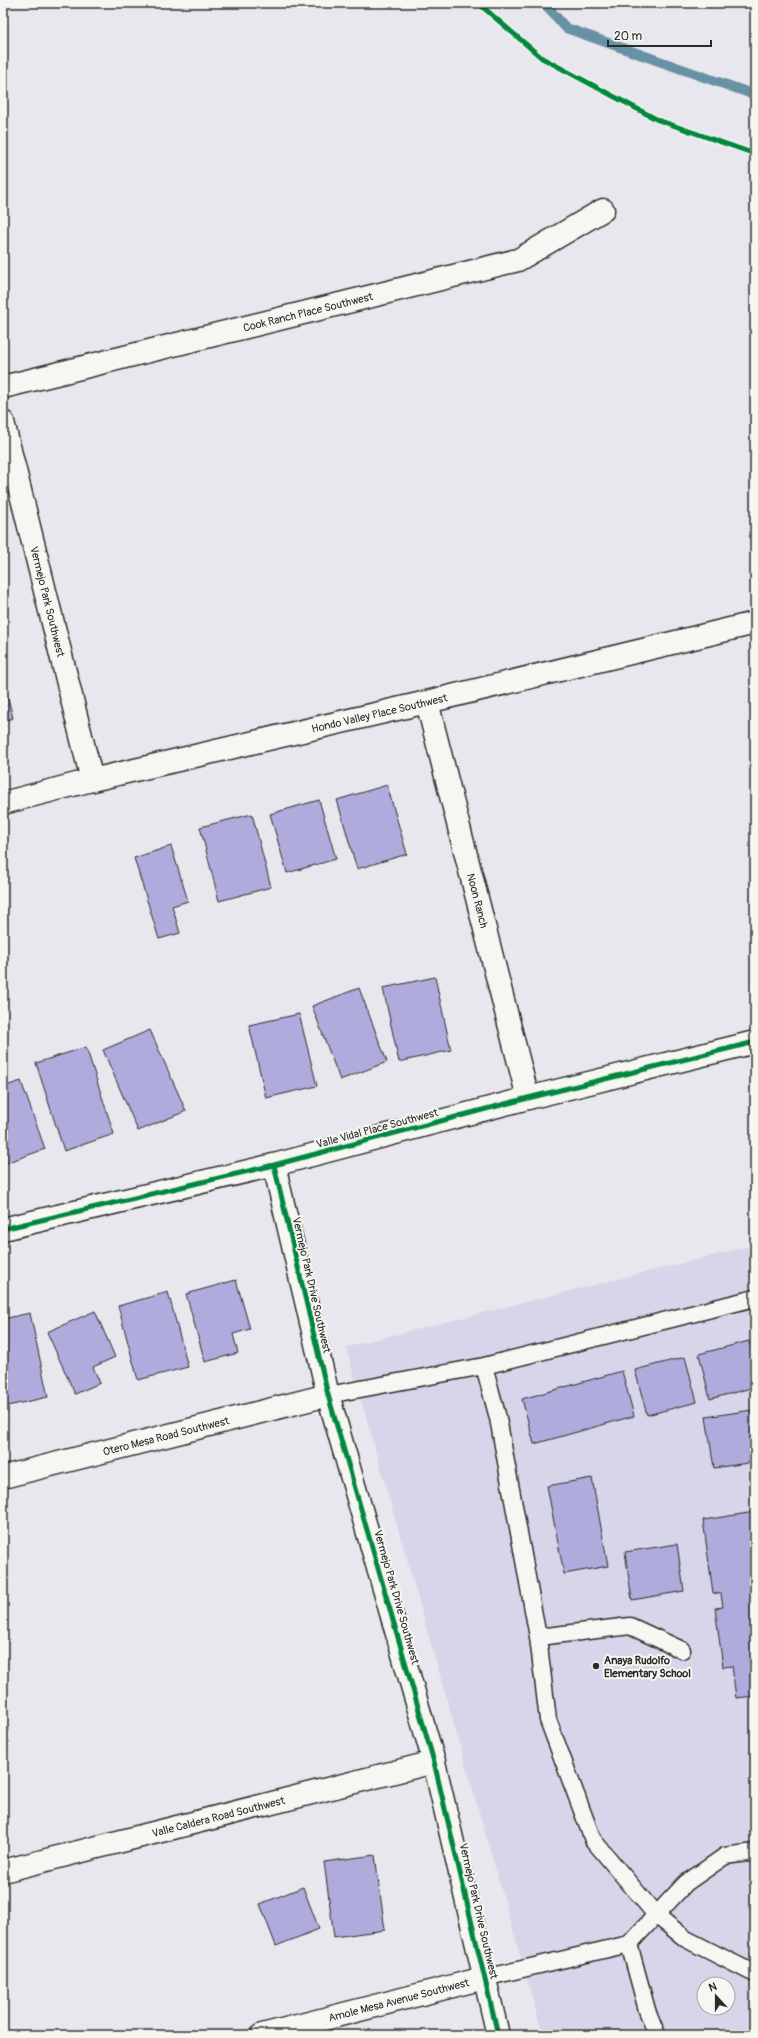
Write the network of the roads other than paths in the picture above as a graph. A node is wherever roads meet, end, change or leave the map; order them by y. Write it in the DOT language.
graph roads {
  1 [pos="602,210"];
  2 [pos="3,387"];
  3 [pos="3,422"];
  4 [pos="755,623"];
  5 [pos="427,702"];
  6 [pos="92,780"];
  7 [pos="3,803"];
  8 [pos="755,1042"];
  9 [pos="528,1098"];
  10 [pos="274,1165"];
  11 [pos="3,1229"];
  12 [pos="755,1298"];
  13 [pos="484,1366"];
  14 [pos="328,1395"];
  15 [pos="3,1476"];
  16 [pos="538,1637"];
  17 [pos="682,1650"];
  18 [pos="434,1762"];
  19 [pos="755,1852"];
  20 [pos="3,1871"];
  21 [pos="656,1915"];
  22 [pos="629,1944"];
  23 [pos="755,1974"];
  24 [pos="484,1978"];
  25 [pos="262,2035"];
  26 [pos="498,2035"];
  27 [pos="657,2035"];
  1 -- 2 [label="street, Cook Ranch Place Southwest"];
  3 -- 6 [label="street, Vermejo Park Southwest"];
  4 -- 5 [label="street, Hondo Valley Place Southwest"];
  5 -- 6 [label="street, Hondo Valley Place Southwest"];
  5 -- 9 [label="street, Noon Ranch"];
  6 -- 7 [label="street, Hondo Valley Place Southwest"];
  8 -- 9 [label="street, Valle Vidal Place Southwest"];
  9 -- 10 [label="street, Valle Vidal Place Southwest"];
  10 -- 11 [label="street, Valle Vidal Place Southwest"];
  10 -- 14 [label="street, Vermejo Park Drive Southwest"];
  12 -- 13 [label="lane"];
  13 -- 14 [label="lane"];
  13 -- 16 [label="lane"];
  14 -- 15 [label="street, Otero Mesa Road Southwest"];
  14 -- 18 [label="street, Vermejo Park Drive Southwest"];
  16 -- 17 [label="lane"];
  16 -- 21 [label="lane"];
  18 -- 20 [label="street, Valle Caldera Road Southwest"];
  18 -- 24 [label="street, Vermejo Park Drive Southwest"];
  19 -- 21 [label="lane"];
  21 -- 22 [label="lane"];
  21 -- 23 [label="lane"];
  22 -- 24 [label="lane, Amole Mesa Avenue Southwest"];
  22 -- 27 [label="lane"];
  24 -- 25 [label="street, Amole Mesa Avenue Southwest"];
  24 -- 26 [label="street, Vermejo Park Drive Southwest"];
}
